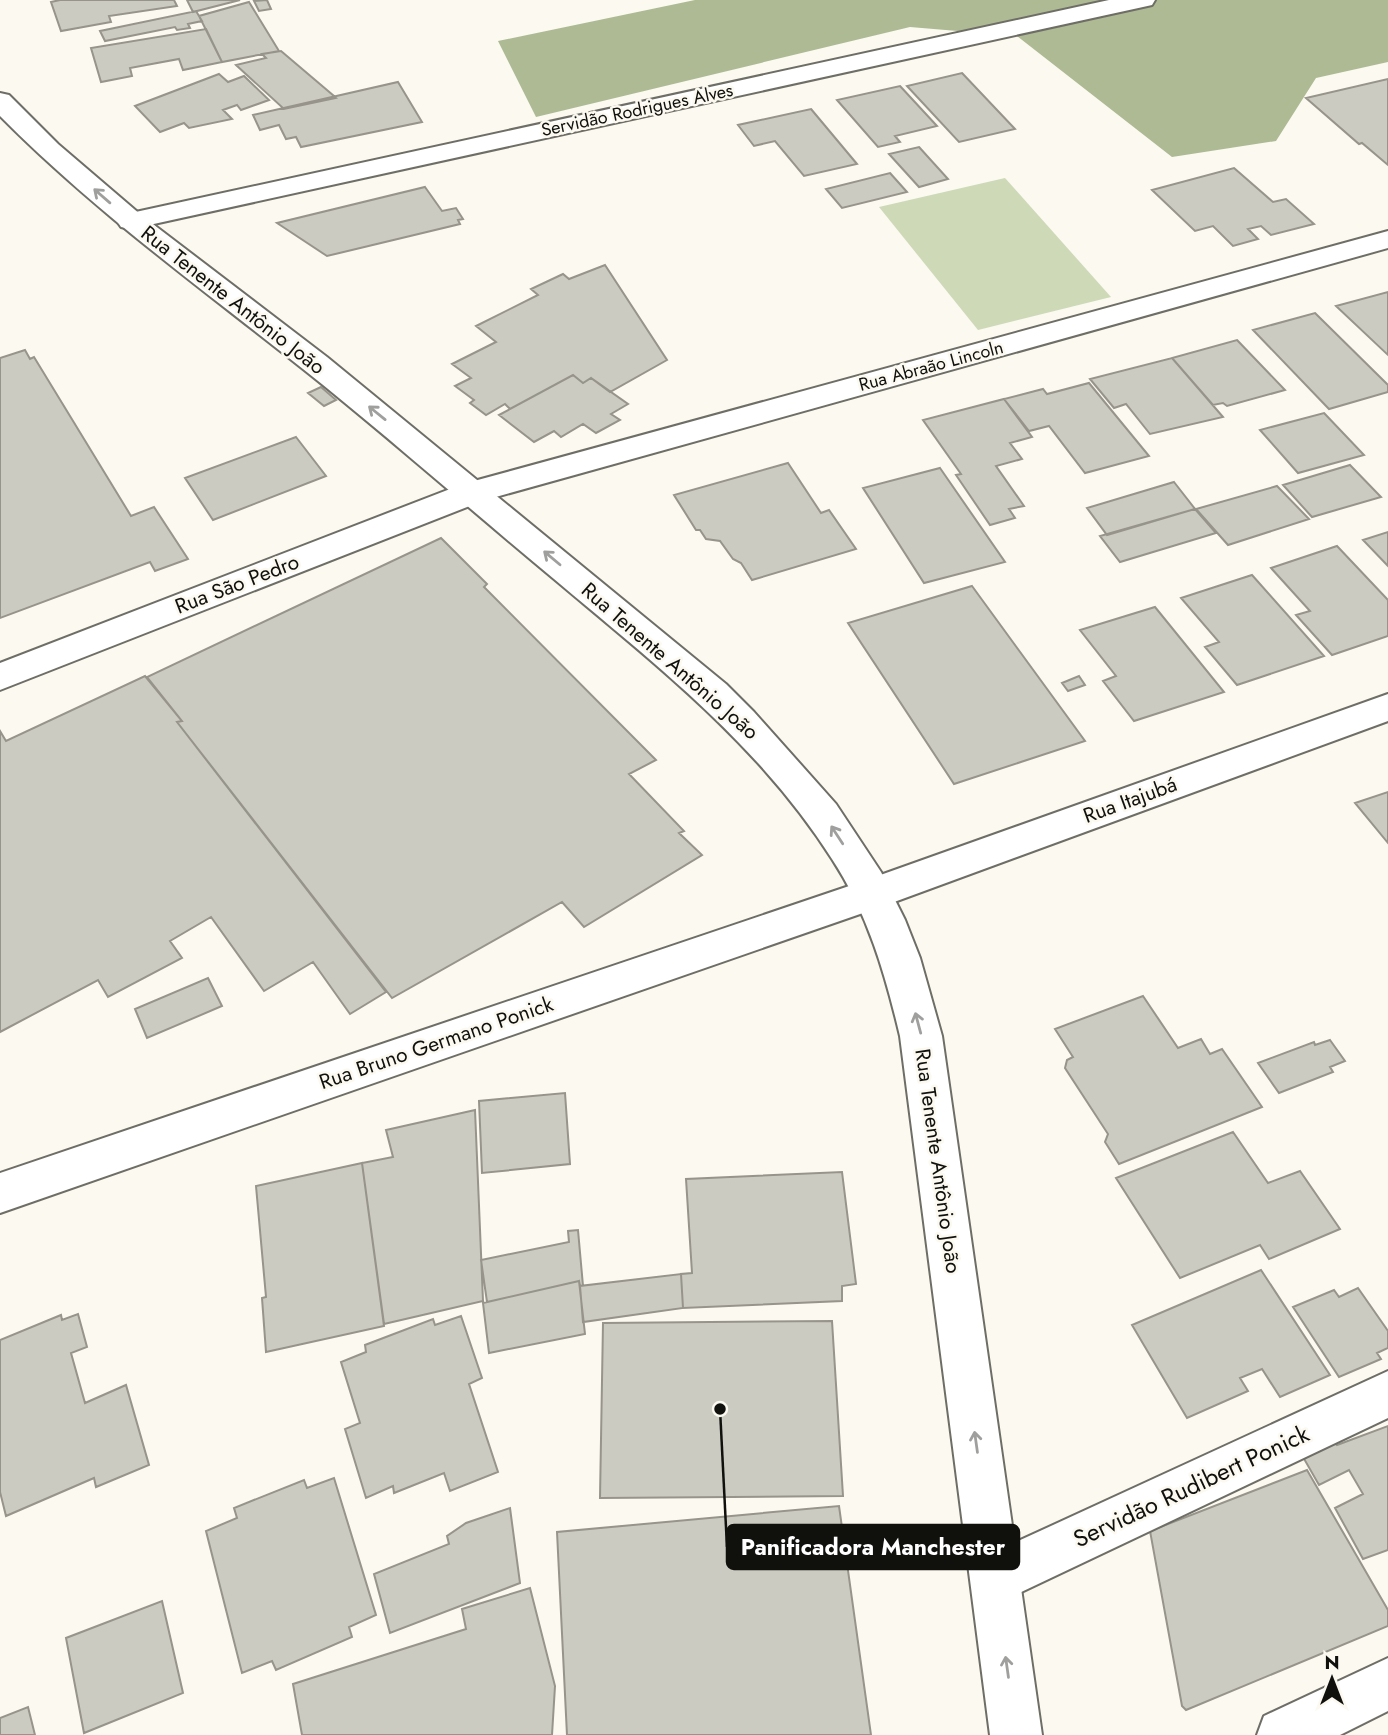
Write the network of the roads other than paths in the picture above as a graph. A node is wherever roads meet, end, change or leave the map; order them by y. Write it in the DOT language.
graph roads {
  1 [pos="1143,0"];
  2 [pos="0,101"];
  3 [pos="131,221"];
  4 [pos="1388,239"];
  5 [pos="474,492"];
  6 [pos="0,677"];
  7 [pos="1388,707"];
  8 [pos="872,894"];
  9 [pos="0,1193"];
  10 [pos="1388,1394"];
  11 [pos="995,1578"];
  12 [pos="1388,1684"];
  13 [pos="1016,1735"];
  14 [pos="1283,1735"];
  1 -- 3 [label="street, Servidão Rodrigues Alves"];
  3 -- 2 [label="street, Rua Tenente Antônio João, one-way"];
  5 -- 3 [label="street, Rua Tenente Antônio João, one-way"];
  4 -- 5 [label="street, Rua Abraão Lincoln"];
  5 -- 6 [label="street, Rua São Pedro"];
  8 -- 5 [label="street, Rua Tenente Antônio João, one-way"];
  7 -- 8 [label="street, Rua Itajubá"];
  8 -- 9 [label="street, Rua Bruno Germano Ponick"];
  11 -- 8 [label="street, Rua Tenente Antônio João, one-way"];
  10 -- 11 [label="street, Servidão Rudibert Ponick"];
  13 -- 11 [label="street, Rua Tenente Antônio João, one-way"];
  12 -- 14 [label="street"];
}
